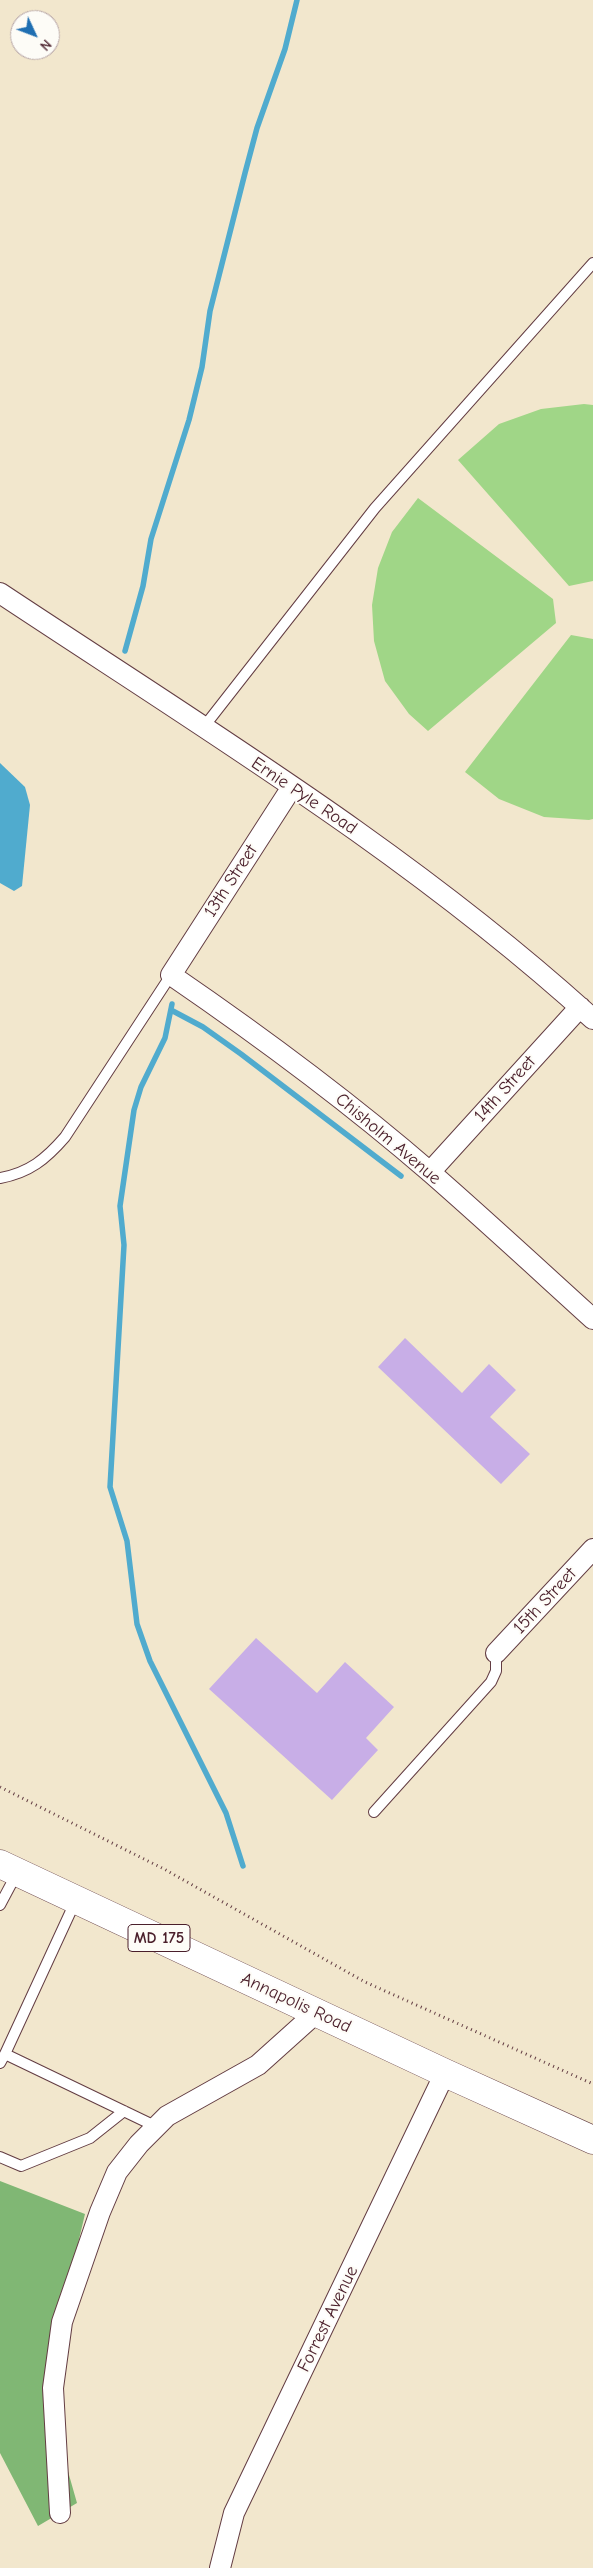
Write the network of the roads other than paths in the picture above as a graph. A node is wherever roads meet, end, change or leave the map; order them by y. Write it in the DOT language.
graph roads {
  1 [pos="593,262"];
  2 [pos="0,593"];
  3 [pos="203,728"];
  4 [pos="292,787"];
  5 [pos="171,976"];
  6 [pos="586,1013"];
  7 [pos="430,1172"];
  8 [pos="0,1178"];
  9 [pos="593,1319"];
  10 [pos="593,1549"];
  11 [pos="496,1653"];
  12 [pos="374,1812"];
  13 [pos="9,1868"];
  14 [pos="76,1899"];
  15 [pos="0,1905"];
  16 [pos="317,2012"];
  17 [pos="2,2058"];
  18 [pos="445,2073"];
  19 [pos="124,2111"];
  20 [pos="157,2126"];
  21 [pos="593,2140"];
  22 [pos="0,2157"];
  23 [pos="60,2513"];
  24 [pos="220,2568"];
  1 -- 3 [label="lane"];
  2 -- 3 [label="street, Ernie Pyle Road"];
  3 -- 4 [label="street, Ernie Pyle Road"];
  4 -- 5 [label="street, 13th Street"];
  4 -- 6 [label="street, Ernie Pyle Road"];
  5 -- 7 [label="street, Chisholm Avenue"];
  5 -- 8 [label="lane"];
  6 -- 7 [label="street, 14th Street"];
  7 -- 9 [label="street, Chisholm Avenue"];
  10 -- 11 [label="street, 15th Street"];
  11 -- 12 [label="lane"];
  13 -- 14 [label="main road, Annapolis Road / MD 175"];
  13 -- 15 [label="lane"];
  14 -- 16 [label="main road, Annapolis Road / MD 175"];
  14 -- 17 [label="lane"];
  16 -- 18 [label="main road, Annapolis Road / MD 175"];
  16 -- 20 [label="street"];
  17 -- 19 [label="lane"];
  18 -- 21 [label="main road, Annapolis Road / MD 175"];
  18 -- 24 [label="street, Forrest Avenue"];
  19 -- 20 [label="lane"];
  19 -- 22 [label="lane"];
  20 -- 23 [label="street"];
}
